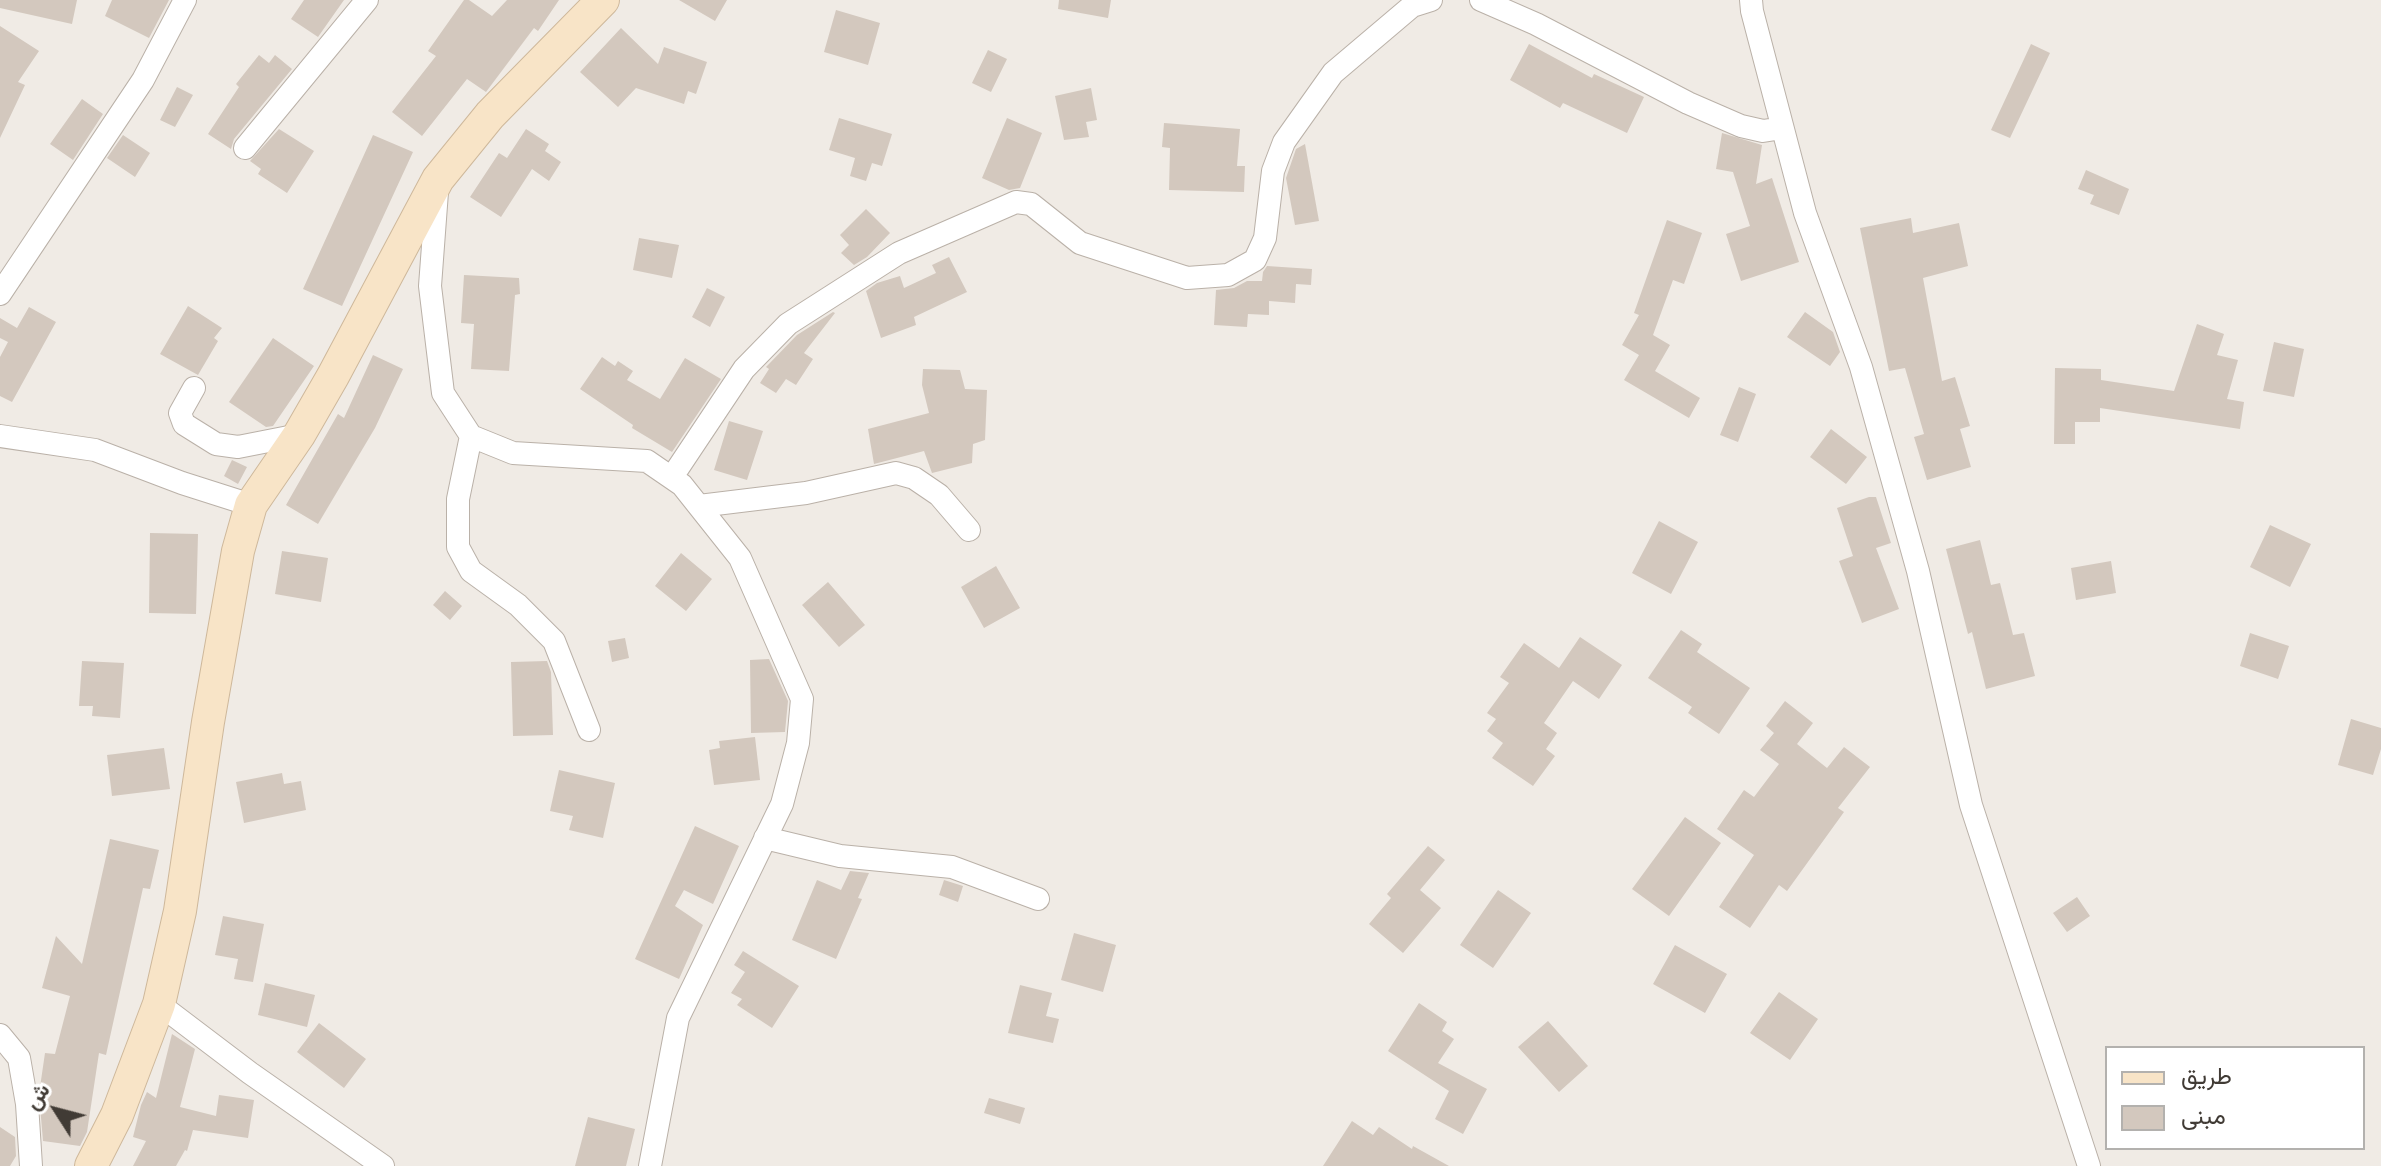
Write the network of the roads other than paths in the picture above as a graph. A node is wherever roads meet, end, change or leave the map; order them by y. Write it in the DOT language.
graph roads {
  1 [pos="185,0"];
  2 [pos="367,0"];
  3 [pos="603,0"];
  4 [pos="1431,0"];
  5 [pos="1481,0"];
  6 [pos="1751,0"];
  7 [pos="1782,128"];
  8 [pos="245,148"];
  9 [pos="438,179"];
  10 [pos="0,294"];
  11 [pos="194,388"];
  12 [pos="299,435"];
  13 [pos="0,436"];
  14 [pos="471,436"];
  15 [pos="672,477"];
  16 [pos="251,505"];
  17 [pos="699,506"];
  18 [pos="969,530"];
  19 [pos="589,730"];
  20 [pos="765,838"];
  21 [pos="1038,899"];
  22 [pos="159,1004"];
  23 [pos="0,1035"];
  24 [pos="31,1166"];
  25 [pos="91,1166"];
  26 [pos="383,1166"];
  27 [pos="650,1166"];
  28 [pos="2089,1166"];
  1 -- 10 [label="street"];
  2 -- 8 [label="street"];
  3 -- 9 [label="main road"];
  4 -- 15 [label="street"];
  5 -- 7 [label="street"];
  6 -- 7 [label="street"];
  7 -- 28 [label="street"];
  9 -- 12 [label="main road"];
  9 -- 14 [label="street"];
  11 -- 12 [label="street"];
  12 -- 16 [label="main road"];
  13 -- 16 [label="street"];
  14 -- 15 [label="street"];
  14 -- 19 [label="street"];
  15 -- 17 [label="street"];
  16 -- 22 [label="main road"];
  17 -- 18 [label="street"];
  17 -- 20 [label="street"];
  20 -- 21 [label="street"];
  20 -- 27 [label="street"];
  22 -- 25 [label="main road"];
  22 -- 26 [label="street"];
  23 -- 24 [label="street"];
}
